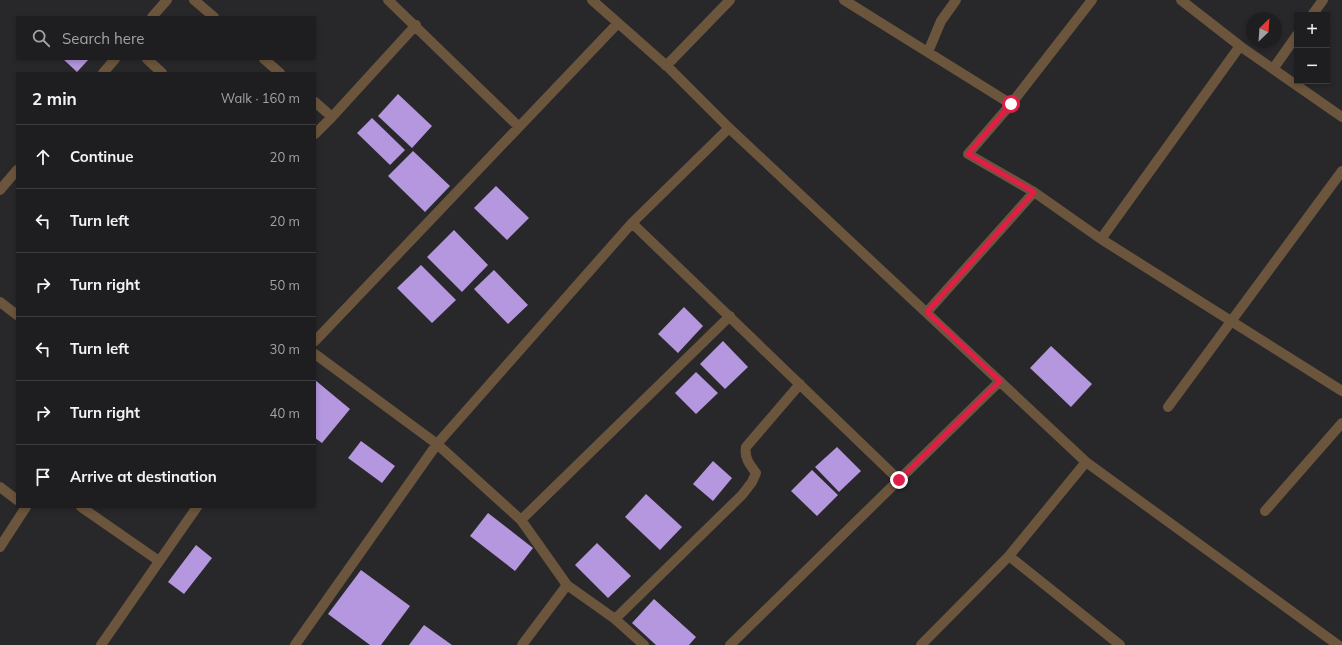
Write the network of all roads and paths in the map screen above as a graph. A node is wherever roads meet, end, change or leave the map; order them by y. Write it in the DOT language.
graph roads {
  1 [pos="167,0"];
  2 [pos="194,0"];
  3 [pos="388,0"];
  4 [pos="592,0"];
  5 [pos="730,0"];
  6 [pos="844,0"];
  7 [pos="956,0"];
  8 [pos="1092,0"];
  9 [pos="1181,0"];
  10 [pos="1323,0"];
  11 [pos="1314,12"];
  12 [pos="153,16"];
  13 [pos="213,16"];
  14 [pos="618,23"];
  15 [pos="416,25"];
  16 [pos="1294,39"];
  17 [pos="1240,46"];
  18 [pos="928,52"];
  19 [pos="114,60"];
  20 [pos="148,60"];
  21 [pos="265,60"];
  22 [pos="666,66"];
  23 [pos="1273,69"];
  24 [pos="104,72"];
  25 [pos="161,72"];
  26 [pos="279,72"];
  27 [pos="316,103"];
  28 [pos="1011,104"];
  29 [pos="332,117"];
  30 [pos="1342,117"];
  31 [pos="519,127"];
  32 [pos="730,128"];
  33 [pos="316,133"];
  34 [pos="16,171"];
  35 [pos="1342,171"];
  36 [pos="0,190"];
  37 [pos="1034,192"];
  38 [pos="632,223"];
  39 [pos="1101,239"];
  40 [pos="0,302"];
  41 [pos="927,312"];
  42 [pos="16,314"];
  43 [pos="730,316"];
  44 [pos="1232,322"];
  45 [pos="316,340"];
  46 [pos="316,355"];
  47 [pos="1000,381"];
  48 [pos="800,384"];
  49 [pos="1342,391"];
  50 [pos="1168,407"];
  51 [pos="1342,423"];
  52 [pos="437,444"];
  53 [pos="1086,462"];
  54 [pos="899,480"];
  55 [pos="0,487"];
  56 [pos="16,499"];
  57 [pos="25,508"];
  58 [pos="82,508"];
  59 [pos="196,508"];
  60 [pos="1265,511"];
  61 [pos="521,520"];
  62 [pos="0,547"];
  63 [pos="1009,556"];
  64 [pos="159,562"];
  65 [pos="567,585"];
  66 [pos="615,619"];
  67 [pos="101,645"];
  68 [pos="295,645"];
  69 [pos="522,645"];
  70 [pos="644,645"];
  71 [pos="730,645"];
  72 [pos="921,645"];
  73 [pos="1120,645"];
  74 [pos="1338,645"];
  1 -- 12 [label="street"];
  2 -- 13 [label="street"];
  3 -- 15 [label="street"];
  4 -- 14 [label="street"];
  5 -- 22 [label="street"];
  6 -- 18 [label="street"];
  7 -- 18 [label="street"];
  8 -- 28 [label="street"];
  9 -- 17 [label="street"];
  10 -- 11 [label="street"];
  14 -- 22 [label="street"];
  14 -- 31 [label="street"];
  15 -- 29 [label="street"];
  15 -- 31 [label="street"];
  16 -- 23 [label="street"];
  17 -- 23 [label="street"];
  17 -- 39 [label="street"];
  18 -- 28 [label="street"];
  19 -- 24 [label="street"];
  20 -- 25 [label="street"];
  21 -- 26 [label="street"];
  22 -- 32 [label="street"];
  23 -- 30 [label="street"];
  27 -- 29 [label="street"];
  28 -- 37 [label="street"];
  29 -- 33 [label="street"];
  31 -- 45 [label="street"];
  32 -- 38 [label="street"];
  32 -- 41 [label="street"];
  34 -- 36 [label="street"];
  35 -- 44 [label="street"];
  37 -- 39 [label="street"];
  37 -- 41 [label="street"];
  38 -- 43 [label="street"];
  38 -- 52 [label="street"];
  39 -- 44 [label="street"];
  40 -- 42 [label="street"];
  41 -- 47 [label="street"];
  43 -- 48 [label="street"];
  43 -- 61 [label="street"];
  44 -- 49 [label="street"];
  44 -- 50 [label="street"];
  46 -- 52 [label="street"];
  47 -- 53 [label="street"];
  47 -- 54 [label="street"];
  48 -- 54 [label="street"];
  48 -- 66 [label="street"];
  51 -- 60 [label="street"];
  52 -- 61 [label="street"];
  52 -- 68 [label="street"];
  53 -- 63 [label="street"];
  53 -- 74 [label="street"];
  54 -- 71 [label="street"];
  55 -- 56 [label="street"];
  57 -- 62 [label="street"];
  58 -- 64 [label="street"];
  59 -- 64 [label="street"];
  61 -- 65 [label="street"];
  63 -- 72 [label="street"];
  63 -- 73 [label="street"];
  64 -- 67 [label="street"];
  65 -- 66 [label="street"];
  65 -- 69 [label="street"];
  66 -- 70 [label="street"];
}
